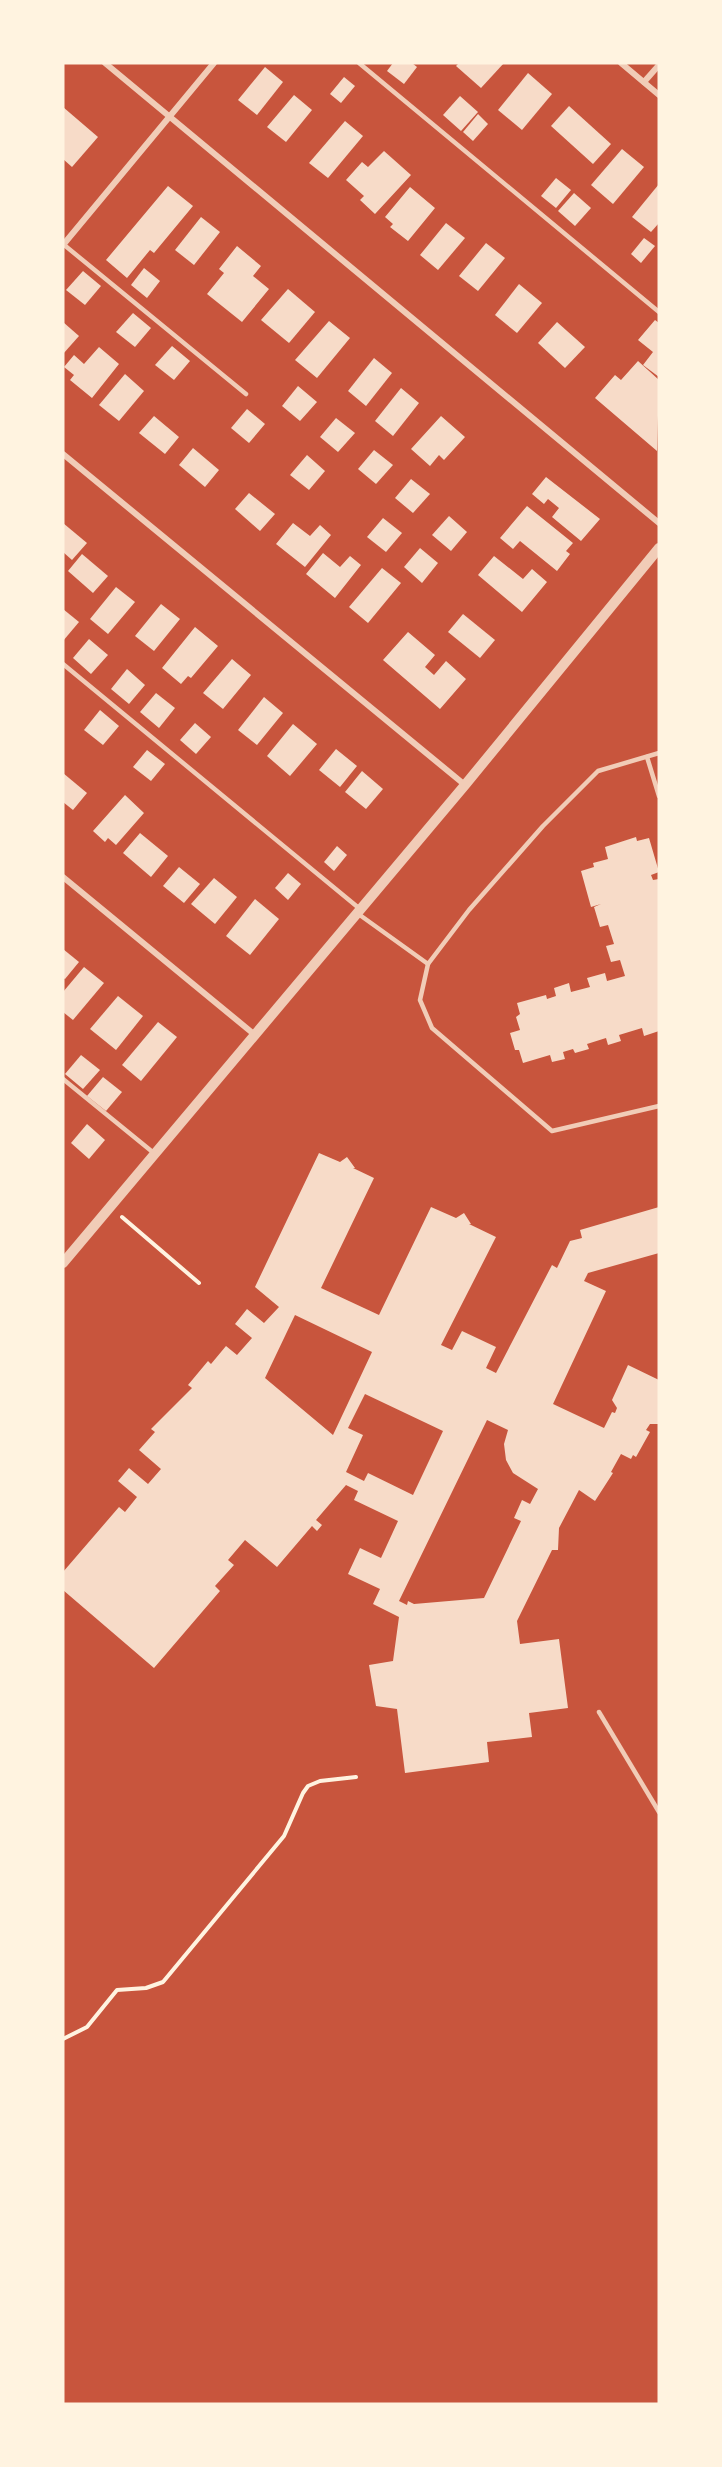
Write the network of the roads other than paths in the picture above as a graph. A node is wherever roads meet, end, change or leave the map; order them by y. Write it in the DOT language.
graph roads {
  1 [pos="105,63"];
  2 [pos="214,63"];
  3 [pos="359,63"];
  4 [pos="621,63"];
  5 [pos="659,65"];
  6 [pos="644,82"];
  7 [pos="659,94"];
  8 [pos="170,116"];
  9 [pos="63,244"];
  10 [pos="659,312"];
  11 [pos="246,394"];
  12 [pos="63,454"];
  13 [pos="659,523"];
  14 [pos="659,548"];
  15 [pos="63,664"];
  16 [pos="659,753"];
  17 [pos="646,757"];
  18 [pos="465,785"];
  19 [pos="659,796"];
  20 [pos="63,876"];
  21 [pos="359,911"];
  22 [pos="428,964"];
  23 [pos="255,1035"];
  24 [pos="63,1079"];
  25 [pos="659,1106"];
  26 [pos="154,1154"];
  27 [pos="63,1263"];
  28 [pos="599,1712"];
  29 [pos="659,1812"];
  1 -- 8 [label="street"];
  2 -- 8 [label="street"];
  3 -- 10 [label="lane"];
  4 -- 6 [label="street"];
  5 -- 6 [label="street"];
  6 -- 7 [label="street"];
  8 -- 9 [label="street"];
  8 -- 13 [label="street"];
  9 -- 11 [label="lane"];
  12 -- 18 [label="street"];
  14 -- 18 [label="street"];
  15 -- 21 [label="lane"];
  16 -- 17 [label="lane"];
  17 -- 19 [label="lane"];
  17 -- 22 [label="lane"];
  18 -- 21 [label="street"];
  20 -- 23 [label="street"];
  21 -- 22 [label="lane"];
  21 -- 23 [label="street"];
  22 -- 25 [label="lane"];
  23 -- 26 [label="street"];
  24 -- 26 [label="lane"];
  26 -- 27 [label="street"];
  28 -- 29 [label="lane"];
}
